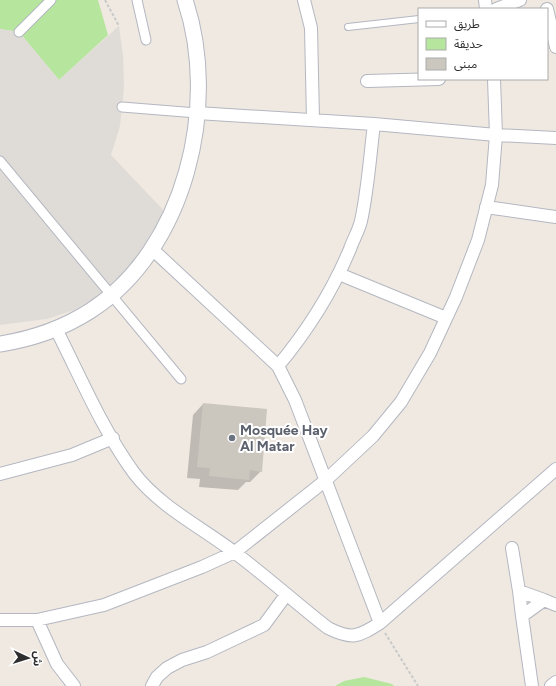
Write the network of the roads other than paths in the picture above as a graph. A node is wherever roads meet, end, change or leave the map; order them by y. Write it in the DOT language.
graph roads {
  1 [pos="51,0"];
  2 [pos="137,0"];
  3 [pos="185,0"];
  4 [pos="304,0"];
  5 [pos="520,0"];
  6 [pos="499,8"];
  7 [pos="548,13"];
  8 [pos="418,19"];
  9 [pos="348,26"];
  10 [pos="18,32"];
  11 [pos="146,40"];
  12 [pos="556,47"];
  13 [pos="418,80"];
  14 [pos="494,80"];
  15 [pos="367,81"];
  16 [pos="122,107"];
  17 [pos="197,113"];
  18 [pos="313,120"];
  19 [pos="374,124"];
  20 [pos="496,135"];
  21 [pos="556,138"];
  22 [pos="0,161"];
  23 [pos="486,207"];
  24 [pos="556,217"];
  25 [pos="152,249"];
  26 [pos="339,274"];
  27 [pos="112,295"];
  28 [pos="446,318"];
  29 [pos="56,329"];
  30 [pos="0,344"];
  31 [pos="278,366"];
  32 [pos="181,379"];
  33 [pos="113,438"];
  34 [pos="556,469"];
  35 [pos="0,474"];
  36 [pos="326,480"];
  37 [pos="512,548"];
  38 [pos="235,552"];
  39 [pos="519,591"];
  40 [pos="286,595"];
  41 [pos="544,600"];
  42 [pos="556,605"];
  43 [pos="522,616"];
  44 [pos="0,620"];
  45 [pos="37,620"];
  46 [pos="380,623"];
  47 [pos="556,682"];
  48 [pos="74,686"];
  49 [pos="152,686"];
  50 [pos="532,686"];
  51 [pos="551,686"];
  1 -- 10 [label="street"];
  2 -- 11 [label="street"];
  3 -- 17 [label="street"];
  4 -- 18 [label="street"];
  5 -- 6 [label="street"];
  7 -- 12 [label="street"];
  8 -- 9 [label="lane"];
  13 -- 15 [label="street"];
  14 -- 20 [label="street"];
  16 -- 17 [label="street"];
  17 -- 18 [label="street"];
  17 -- 25 [label="street"];
  18 -- 19 [label="street"];
  19 -- 20 [label="street"];
  19 -- 26 [label="street"];
  20 -- 21 [label="street"];
  20 -- 23 [label="street"];
  22 -- 27 [label="street"];
  23 -- 24 [label="street"];
  23 -- 28 [label="street"];
  25 -- 27 [label="street"];
  25 -- 31 [label="street"];
  26 -- 28 [label="street"];
  26 -- 31 [label="street"];
  27 -- 29 [label="street"];
  27 -- 32 [label="street"];
  28 -- 36 [label="street"];
  29 -- 30 [label="street"];
  29 -- 33 [label="street"];
  31 -- 36 [label="street"];
  33 -- 35 [label="street"];
  33 -- 38 [label="street"];
  34 -- 46 [label="street"];
  36 -- 38 [label="street"];
  36 -- 46 [label="street"];
  37 -- 39 [label="street"];
  38 -- 40 [label="street"];
  38 -- 45 [label="street"];
  39 -- 41 [label="street"];
  39 -- 43 [label="street"];
  40 -- 46 [label="street"];
  40 -- 49 [label="street"];
  41 -- 42 [label="street"];
  41 -- 43 [label="street"];
  43 -- 50 [label="street"];
  44 -- 45 [label="street"];
  45 -- 48 [label="street"];
  47 -- 51 [label="street"];
}
